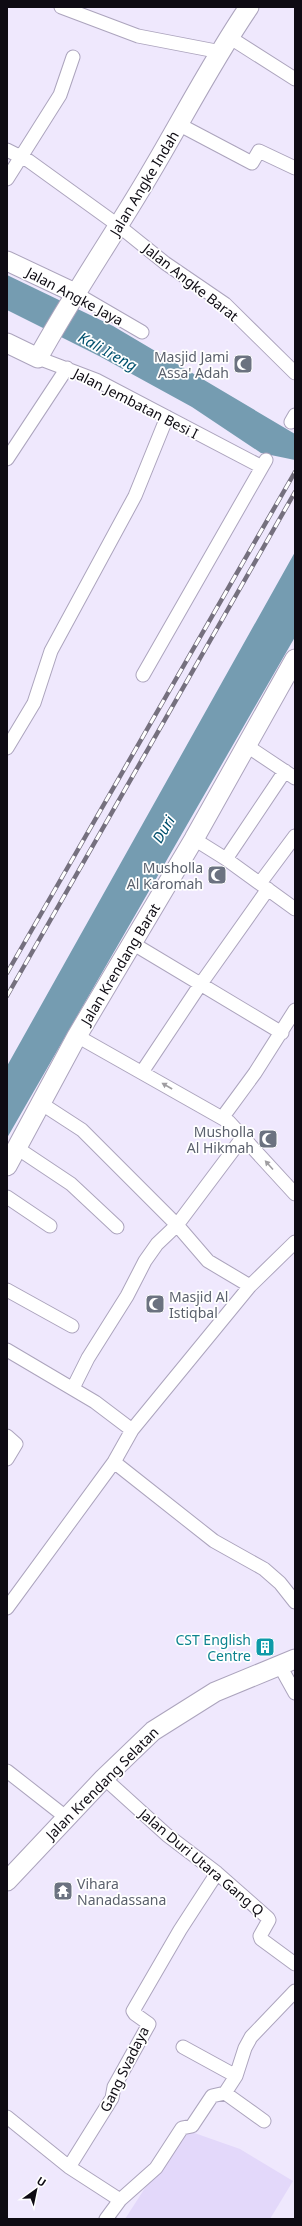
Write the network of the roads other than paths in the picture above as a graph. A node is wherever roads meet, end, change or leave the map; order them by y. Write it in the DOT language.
graph roads {
  1 [pos="61,7"];
  2 [pos="249,7"];
  3 [pos="225,44"];
  4 [pos="73,57"];
  5 [pos="295,79"];
  6 [pos="180,124"];
  7 [pos="7,150"];
  8 [pos="20,156"];
  9 [pos="295,168"];
  10 [pos="7,179"];
  11 [pos="119,226"];
  12 [pos="7,262"];
  13 [pos="72,297"];
  14 [pos="142,332"];
  15 [pos="7,343"];
  16 [pos="40,353"];
  17 [pos="67,368"];
  18 [pos="295,373"];
  19 [pos="166,417"];
  20 [pos="7,459"];
  21 [pos="295,659"];
  22 [pos="143,674"];
  23 [pos="290,680"];
  24 [pos="247,746"];
  25 [pos="7,747"];
  26 [pos="290,775"];
  27 [pos="295,836"];
  28 [pos="194,839"];
  29 [pos="226,859"];
  30 [pos="264,886"];
  31 [pos="295,909"];
  32 [pos="132,943"];
  33 [pos="200,985"];
  34 [pos="295,1010"];
  35 [pos="282,1033"];
  36 [pos="77,1036"];
  37 [pos="142,1072"];
  38 [pos="42,1104"];
  39 [pos="222,1118"];
  40 [pos="244,1137"];
  41 [pos="17,1148"];
  42 [pos="7,1166"];
  43 [pos="295,1193"];
  44 [pos="7,1197"];
  45 [pos="177,1225"];
  46 [pos="50,1226"];
  47 [pos="116,1227"];
  48 [pos="295,1242"];
  49 [pos="250,1286"];
  50 [pos="7,1290"];
  51 [pos="72,1326"];
  52 [pos="7,1350"];
  53 [pos="73,1388"];
  54 [pos="132,1430"];
  55 [pos="7,1436"];
  56 [pos="7,1459"];
  57 [pos="114,1462"];
  58 [pos="295,1602"];
  59 [pos="7,1608"];
  60 [pos="287,1662"];
  61 [pos="295,1693"];
  62 [pos="7,1771"];
  63 [pos="104,1778"];
  64 [pos="67,1818"];
  65 [pos="217,1873"];
  66 [pos="7,1881"];
  67 [pos="295,1964"];
  68 [pos="295,1991"];
  69 [pos="183,2048"];
  70 [pos="236,2076"];
  71 [pos="225,2093"];
  72 [pos="7,2117"];
  73 [pos="264,2121"];
  74 [pos="69,2167"];
  75 [pos="120,2200"];
  76 [pos="106,2219"];
  1 -- 3 [label="street"];
  2 -- 3 [label="street, Jalan Angke Indah"];
  3 -- 5 [label="street"];
  3 -- 6 [label="street, Jalan Angke Indah"];
  4 -- 8 [label="street"];
  6 -- 9 [label="street"];
  6 -- 11 [label="street, Jalan Angke Indah"];
  7 -- 8 [label="street, Jalan Angke Barat"];
  8 -- 10 [label="street"];
  8 -- 11 [label="street, Jalan Angke Barat"];
  11 -- 13 [label="street, Jalan Angke Indah"];
  11 -- 18 [label="street, Jalan Angke Barat"];
  12 -- 13 [label="street, Jalan Angke Jaya"];
  13 -- 14 [label="street, Jalan Angke Jaya"];
  13 -- 16 [label="street, Jalan Angke Indah"];
  15 -- 16 [label="street, Jalan Jembatan Besi I"];
  16 -- 17 [label="street, Jalan Jembatan Besi I"];
  17 -- 19 [label="street, Jalan Jembatan Besi I"];
  17 -- 20 [label="street"];
  19 -- 22 [label="street, Jalan Jembatan Besi I"];
  19 -- 25 [label="street"];
  21 -- 23 [label="street, Jalan Krendang Barat"];
  23 -- 24 [label="street, Jalan Krendang Barat"];
  24 -- 26 [label="street"];
  24 -- 28 [label="street, Jalan Krendang Barat"];
  26 -- 29 [label="street"];
  27 -- 30 [label="street"];
  28 -- 29 [label="street"];
  28 -- 32 [label="street, Jalan Krendang Barat"];
  29 -- 30 [label="street"];
  30 -- 31 [label="street"];
  30 -- 33 [label="street"];
  32 -- 33 [label="street"];
  32 -- 36 [label="street, Jalan Krendang Barat"];
  33 -- 35 [label="street"];
  33 -- 37 [label="street"];
  34 -- 35 [label="street"];
  35 -- 39 [label="street"];
  36 -- 37 [label="street"];
  36 -- 38 [label="street, Jalan Krendang Barat"];
  39 -- 37 [label="street, one-way"];
  38 -- 41 [label="street, Jalan Krendang Barat"];
  38 -- 45 [label="street"];
  39 -- 40 [label="street"];
  43 -- 40 [label="street, one-way"];
  40 -- 45 [label="street"];
  41 -- 42 [label="street, Jalan Krendang Barat"];
  41 -- 47 [label="street"];
  44 -- 46 [label="street"];
  45 -- 49 [label="street"];
  45 -- 53 [label="street"];
  48 -- 49 [label="street"];
  49 -- 54 [label="street"];
  50 -- 51 [label="street"];
  52 -- 53 [label="street"];
  53 -- 54 [label="street"];
  54 -- 57 [label="street"];
  55 -- 56 [label="street"];
  57 -- 58 [label="street"];
  57 -- 59 [label="street"];
  60 -- 61 [label="street"];
  60 -- 63 [label="street, Jalan Krendang Selatan"];
  62 -- 64 [label="street"];
  63 -- 64 [label="street, Jalan Krendang Selatan"];
  63 -- 65 [label="street, Jalan Duri Utara Gang Q"];
  64 -- 66 [label="street, Jalan Krendang Selatan"];
  65 -- 67 [label="street, Jalan Duri Utara Gang Q"];
  65 -- 74 [label="street, Gang Svadaya"];
  68 -- 70 [label="street"];
  69 -- 70 [label="street"];
  70 -- 71 [label="street"];
  71 -- 73 [label="street"];
  71 -- 75 [label="street"];
  72 -- 74 [label="street"];
  74 -- 75 [label="street"];
  75 -- 76 [label="street"];
}
